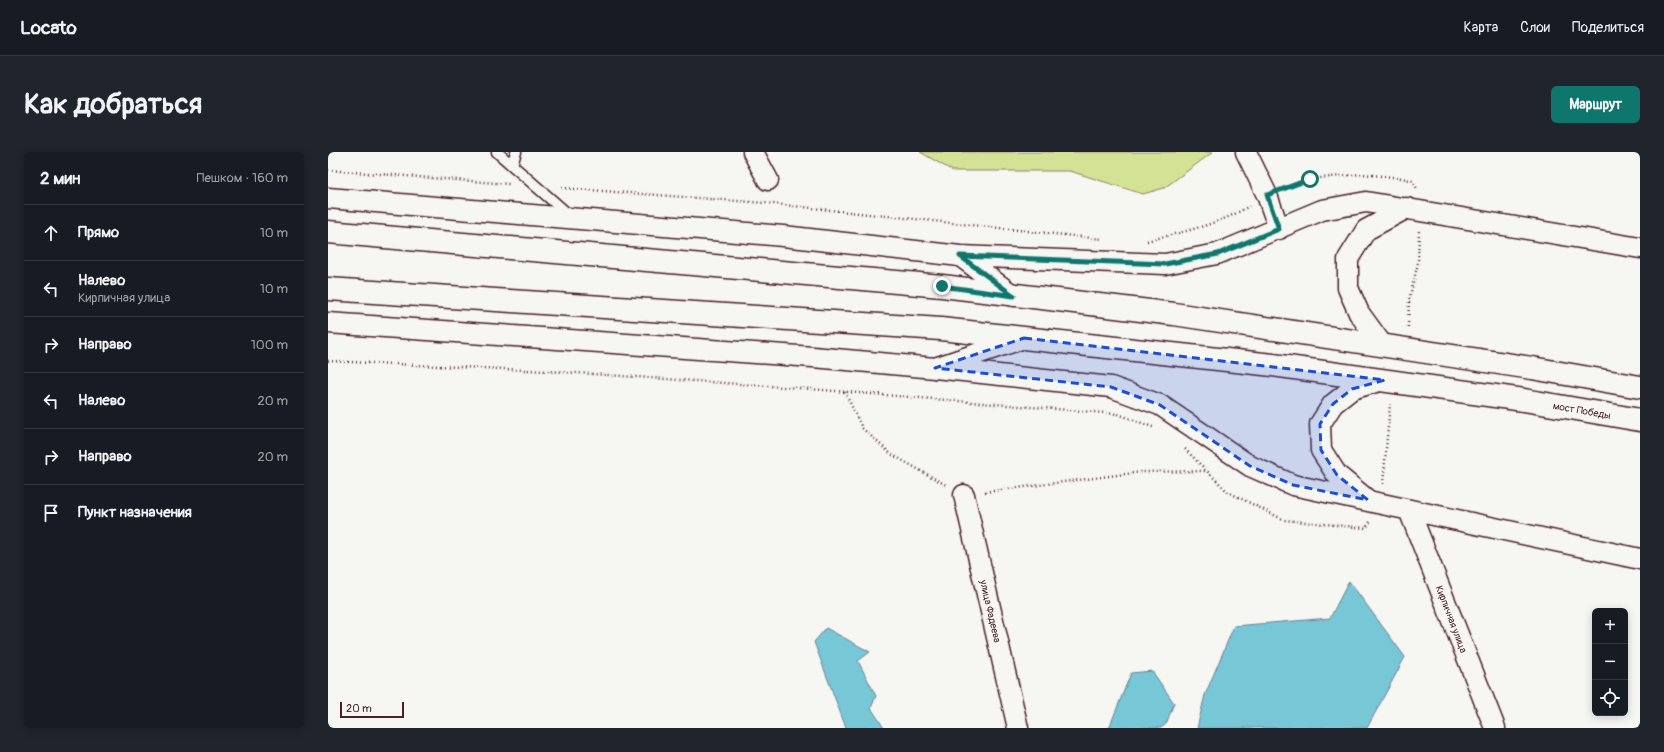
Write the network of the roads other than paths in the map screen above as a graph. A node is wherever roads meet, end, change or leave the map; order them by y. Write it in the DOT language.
graph roads {
  1 [pos="497,152"];
  2 [pos="516,152"];
  3 [pos="753,152"];
  4 [pos="1246,152"];
  5 [pos="512,165"];
  6 [pos="768,180"];
  7 [pos="328,198"];
  8 [pos="1414,209"];
  9 [pos="573,218"];
  10 [pos="1279,229"];
  11 [pos="328,232"];
  12 [pos="1640,248"];
  13 [pos="960,256"];
  14 [pos="328,289"];
  15 [pos="1014,296"];
  16 [pos="328,323"];
  17 [pos="1024,338"];
  18 [pos="1383,346"];
  19 [pos="935,368"];
  20 [pos="1385,380"];
  21 [pos="1640,387"];
  22 [pos="1640,420"];
  23 [pos="964,495"];
  24 [pos="1375,502"];
  25 [pos="1409,510"];
  26 [pos="1640,559"];
  27 [pos="1018,728"];
  28 [pos="1494,728"];
  1 -- 5 [label="lane"];
  2 -- 5 [label="lane"];
  3 -- 6 [label="street"];
  4 -- 10 [label="street"];
  5 -- 9 [label="lane"];
  7 -- 9 [label="street"];
  8 -- 10 [label="street"];
  8 -- 12 [label="street"];
  8 -- 18 [label="street"];
  9 -- 13 [label="street"];
  10 -- 13 [label="street"];
  11 -- 15 [label="main road"];
  13 -- 15 [label="street"];
  14 -- 17 [label="main road, мост Победы"];
  15 -- 18 [label="main road"];
  16 -- 19 [label="street"];
  17 -- 19 [label="street"];
  17 -- 20 [label="main road, мост Победы"];
  18 -- 21 [label="main road"];
  19 -- 24 [label="street"];
  20 -- 22 [label="main road, мост Победы"];
  20 -- 24 [label="street"];
  23 -- 27 [label="street, улица Фадеева"];
  24 -- 25 [label="street"];
  25 -- 26 [label="street"];
  25 -- 28 [label="street, Кирпичная улица"];
}
